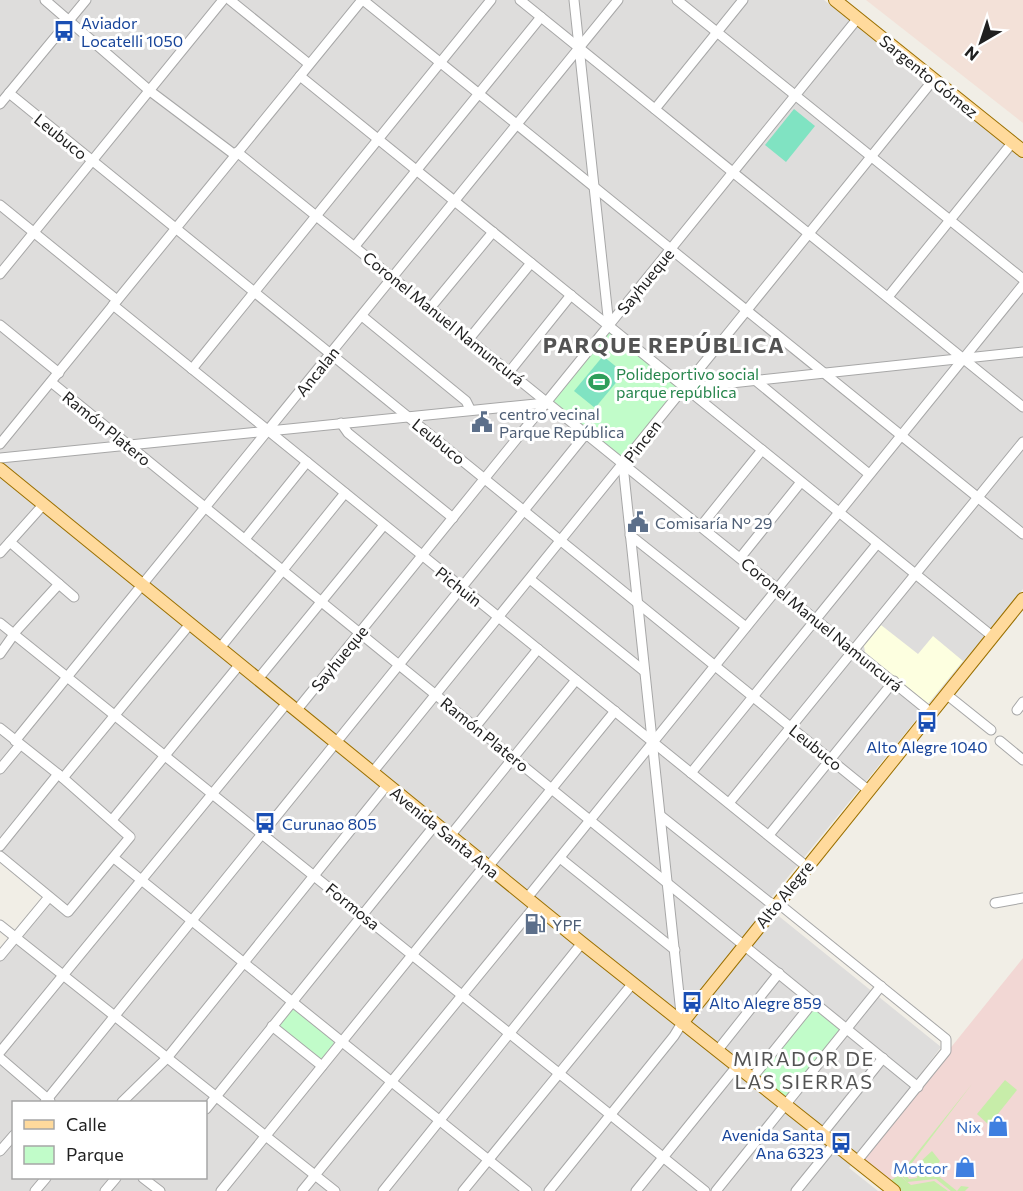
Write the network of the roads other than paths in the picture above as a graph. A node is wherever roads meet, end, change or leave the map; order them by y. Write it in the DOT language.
graph roads {
  1 [pos="45,0"];
  2 [pos="86,0"];
  3 [pos="223,0"];
  4 [pos="230,0"];
  5 [pos="363,0"];
  6 [pos="491,0"];
  7 [pos="520,0"];
  8 [pos="574,0"];
  9 [pos="618,0"];
  10 [pos="677,0"];
  11 [pos="743,0"];
  12 [pos="836,0"];
  13 [pos="540,17"];
  14 [pos="858,18"];
  15 [pos="68,22"];
  16 [pos="716,33"];
  17 [pos="579,48"];
  18 [pos="441,63"];
  19 [pos="309,64"];
  20 [pos="300,76"];
  21 [pos="934,80"];
  22 [pos="150,91"];
  23 [pos="9,93"];
  24 [pos="478,93"];
  25 [pos="795,96"];
  26 [pos="0,104"];
  27 [pos="655,109"];
  28 [pos="518,124"];
  29 [pos="378,139"];
  30 [pos="1012,142"];
  31 [pos="1023,151"];
  32 [pos="236,153"];
  33 [pos="872,158"];
  34 [pos="93,161"];
  35 [pos="417,170"];
  36 [pos="734,172"];
  37 [pos="594,186"];
  38 [pos="455,201"];
  39 [pos="0,205"];
  40 [pos="316,215"];
  41 [pos="949,220"];
  42 [pos="176,228"];
  43 [pos="34,232"];
  44 [pos="493,232"];
  45 [pos="810,234"];
  46 [pos="355,246"];
  47 [pos="672,248"];
  48 [pos="531,263"];
  49 [pos="0,274"];
  50 [pos="393,277"];
  51 [pos="1023,279"];
  52 [pos="1023,285"];
  53 [pos="255,292"];
  54 [pos="571,295"];
  55 [pos="888,297"];
  56 [pos="115,303"];
  57 [pos="431,307"];
  58 [pos="748,312"];
  59 [pos="362,316"];
  60 [pos="0,325"];
  61 [pos="609,326"];
  62 [pos="469,339"];
  63 [pos="1023,352"];
  64 [pos="331,354"];
  65 [pos="963,359"];
  66 [pos="192,369"];
  67 [pos="510,371"];
  68 [pos="59,373"];
  69 [pos="824,373"];
  70 [pos="755,380"];
  71 [pos="51,382"];
  72 [pos="686,388"];
  73 [pos="546,403"];
  74 [pos="1023,407"];
  75 [pos="470,409"];
  76 [pos="408,417"];
  77 [pos="341,423"];
  78 [pos="268,431"];
  79 [pos="585,435"];
  80 [pos="901,436"];
  81 [pos="1023,442"];
  82 [pos="0,444"];
  83 [pos="129,446"];
  84 [pos="762,450"];
  85 [pos="0,458"];
  86 [pos="307,462"];
  87 [pos="623,465"];
  88 [pos="0,469"];
  89 [pos="869,474"];
  90 [pos="484,478"];
  91 [pos="801,482"];
  92 [pos="345,493"];
  93 [pos="978,497"];
  94 [pos="43,505"];
  95 [pos="206,508"];
  96 [pos="524,510"];
  97 [pos="839,512"];
  98 [pos="453,518"];
  99 [pos="384,525"];
  100 [pos="701,526"];
  101 [pos="1023,534"];
  102 [pos="630,535"];
  103 [pos="245,539"];
  104 [pos="562,541"];
  105 [pos="10,542"];
  106 [pos="878,544"];
  107 [pos="0,553"];
  108 [pos="422,556"];
  109 [pos="740,558"];
  110 [pos="284,570"];
  111 [pos="915,574"];
  112 [pos="531,580"];
  113 [pos="59,584"];
  114 [pos="142,586"];
  115 [pos="461,587"];
  116 [pos="778,588"];
  117 [pos="74,597"];
  118 [pos="322,602"];
  119 [pos="638,603"];
  120 [pos="1021,605"];
  121 [pos="500,618"];
  122 [pos="817,619"];
  123 [pos="0,623"];
  124 [pos="190,624"];
  125 [pos="746,627"];
  126 [pos="360,632"];
  127 [pos="14,636"];
  128 [pos="992,636"];
  129 [pos="220,648"];
  130 [pos="538,649"];
  131 [pos="854,650"];
  132 [pos="0,654"];
  133 [pos="399,663"];
  134 [pos="240,664"];
  135 [pos="715,665"];
  136 [pos="644,671"];
  137 [pos="66,677"];
  138 [pos="258,679"];
  139 [pos="576,680"];
  140 [pos="894,681"];
  141 [pos="437,694"];
  142 [pos="946,694"];
  143 [pos="754,696"];
  144 [pos="292,707"];
  145 [pos="615,711"];
  146 [pos="930,712"];
  147 [pos="115,716"];
  148 [pos="476,726"];
  149 [pos="791,727"];
  150 [pos="0,728"];
  151 [pos="991,730"];
  152 [pos="1000,741"];
  153 [pos="18,743"];
  154 [pos="335,743"];
  155 [pos="653,743"];
  156 [pos="164,756"];
  157 [pos="514,757"];
  158 [pos="830,759"];
  159 [pos="1023,760"];
  160 [pos="0,769"];
  161 [pos="372,773"];
  162 [pos="691,773"];
  163 [pos="60,776"];
  164 [pos="387,785"];
  165 [pos="552,788"];
  166 [pos="868,790"];
  167 [pos="213,794"];
  168 [pos="729,803"];
  169 [pos="661,816"];
  170 [pos="112,819"];
  171 [pos="591,820"];
  172 [pos="435,825"];
  173 [pos="261,833"];
  174 [pos="769,835"];
  175 [pos="450,836"];
  176 [pos="0,846"];
  177 [pos="0,856"];
  178 [pos="114,858"];
  179 [pos="560,858"];
  180 [pos="487,866"];
  181 [pos="806,866"];
  182 [pos="314,875"];
  183 [pos="143,881"];
  184 [pos="669,882"];
  185 [pos="49,897"];
  186 [pos="1023,898"];
  187 [pos="531,902"];
  188 [pos="995,903"];
  189 [pos="775,904"];
  190 [pos="363,914"];
  191 [pos="191,920"];
  192 [pos="0,925"];
  193 [pos="16,937"];
  194 [pos="582,943"];
  195 [pos="744,944"];
  196 [pos="675,950"];
  197 [pos="413,954"];
  198 [pos="0,956"];
  199 [pos="243,962"];
  200 [pos="779,973"];
  201 [pos="64,977"];
  202 [pos="633,983"];
  203 [pos="881,986"];
  204 [pos="462,993"];
  205 [pos="291,1001"];
  206 [pos="814,1001"];
  207 [pos="114,1016"];
  208 [pos="682,1023"];
  209 [pos="272,1026"];
  210 [pos="848,1028"];
  211 [pos="510,1033"];
  212 [pos="342,1042"];
  213 [pos="717,1051"];
  214 [pos="0,1052"];
  215 [pos="0,1058"];
  216 [pos="166,1058"];
  217 [pos="883,1058"];
  218 [pos="322,1066"];
  219 [pos="737,1066"];
  220 [pos="559,1072"];
  221 [pos="752,1078"];
  222 [pos="391,1082"];
  223 [pos="918,1087"];
  224 [pos="215,1097"];
  225 [pos="48,1101"];
  226 [pos="123,1101"];
  227 [pos="786,1104"];
  228 [pos="207,1108"];
  229 [pos="611,1114"];
  230 [pos="440,1120"];
  231 [pos="822,1134"];
  232 [pos="266,1136"];
  233 [pos="12,1137"];
  234 [pos="835,1143"];
  235 [pos="0,1151"];
  236 [pos="664,1156"];
  237 [pos="488,1159"];
  238 [pos="857,1161"];
  239 [pos="315,1175"];
  240 [pos="45,1179"];
  241 [pos="115,1179"];
  242 [pos="147,1179"];
  243 [pos="886,1188"];
  244 [pos="35,1191"];
  245 [pos="105,1191"];
  246 [pos="160,1191"];
  247 [pos="221,1191"];
  248 [pos="302,1191"];
  249 [pos="335,1191"];
  250 [pos="383,1191"];
  251 [pos="463,1191"];
  252 [pos="527,1191"];
  253 [pos="549,1191"];
  254 [pos="636,1191"];
  255 [pos="705,1191"];
  256 [pos="716,1191"];
  257 [pos="796,1191"];
  1 -- 15 [label="street, Coronel Manuel Namuncurá"];
  2 -- 15 [label="street"];
  3 -- 22 [label="street"];
  4 -- 19 [label="street"];
  5 -- 18 [label="street"];
  5 -- 19 [label="street"];
  6 -- 18 [label="street"];
  7 -- 13 [label="street"];
  8 -- 17 [label="street"];
  9 -- 17 [label="street, Ancalan"];
  10 -- 16 [label="street"];
  11 -- 16 [label="street"];
  12 -- 14 [label="main road, Sargento Gómez"];
  13 -- 17 [label="street"];
  13 -- 24 [label="street"];
  14 -- 21 [label="main road, Sargento Gómez"];
  14 -- 25 [label="street, Sayhueque"];
  15 -- 22 [label="street, Coronel Manuel Namuncurá"];
  15 -- 23 [label="street"];
  16 -- 25 [label="street"];
  16 -- 27 [label="street"];
  17 -- 27 [label="street"];
  17 -- 28 [label="street, Ancalan"];
  17 -- 37 [label="street"];
  18 -- 24 [label="street"];
  18 -- 29 [label="street"];
  19 -- 20 [label="street"];
  20 -- 29 [label="street"];
  20 -- 32 [label="street"];
  21 -- 30 [label="main road, Sargento Gómez"];
  21 -- 33 [label="street, Pincen"];
  22 -- 32 [label="street, Coronel Manuel Namuncurá"];
  22 -- 34 [label="street"];
  23 -- 26 [label="street"];
  23 -- 34 [label="street, Leubuco"];
  24 -- 28 [label="street"];
  24 -- 35 [label="street"];
  25 -- 33 [label="street"];
  25 -- 36 [label="street, Sayhueque"];
  27 -- 36 [label="street"];
  28 -- 37 [label="street"];
  28 -- 38 [label="street, Ancalan"];
  29 -- 35 [label="street"];
  29 -- 40 [label="street"];
  30 -- 31 [label="main road, Sargento Gómez"];
  30 -- 41 [label="street"];
  32 -- 40 [label="street, Coronel Manuel Namuncurá"];
  32 -- 42 [label="street"];
  33 -- 41 [label="street"];
  33 -- 45 [label="street, Pincen"];
  34 -- 42 [label="street, Leubuco"];
  34 -- 43 [label="street"];
  35 -- 38 [label="street"];
  35 -- 46 [label="street"];
  36 -- 45 [label="street"];
  36 -- 47 [label="street, Sayhueque"];
  37 -- 47 [label="street"];
  37 -- 61 [label="street"];
  38 -- 44 [label="street"];
  38 -- 50 [label="street, Ancalan"];
  39 -- 43 [label="street, Pichuin"];
  40 -- 46 [label="street, Coronel Manuel Namuncurá"];
  40 -- 53 [label="street"];
  41 -- 51 [label="street"];
  41 -- 55 [label="street"];
  42 -- 53 [label="street, Leubuco"];
  42 -- 56 [label="street"];
  43 -- 49 [label="street"];
  43 -- 56 [label="street, Pichuin"];
  44 -- 48 [label="street"];
  44 -- 57 [label="street"];
  45 -- 55 [label="street"];
  45 -- 58 [label="street, Pincen"];
  46 -- 50 [label="street, Coronel Manuel Namuncurá"];
  47 -- 58 [label="street"];
  47 -- 61 [label="street, Sayhueque"];
  48 -- 54 [label="street"];
  48 -- 62 [label="street"];
  50 -- 57 [label="street, Coronel Manuel Namuncurá"];
  50 -- 59 [label="street, Ancalan"];
  52 -- 65 [label="street"];
  53 -- 64 [label="street, Leubuco"];
  53 -- 66 [label="street"];
  54 -- 61 [label="street"];
  54 -- 67 [label="street"];
  55 -- 65 [label="street"];
  56 -- 66 [label="street, Pichuin"];
  56 -- 68 [label="street"];
  57 -- 62 [label="street, Coronel Manuel Namuncurá"];
  58 -- 69 [label="street"];
  58 -- 72 [label="street, Pincen"];
  59 -- 64 [label="street, Ancalan"];
  59 -- 75 [label="street"];
  60 -- 68 [label="street, Ramón Platero"];
  61 -- 72 [label="street"];
  61 -- 73 [label="street, Sayhueque"];
  62 -- 67 [label="street, Coronel Manuel Namuncurá"];
  63 -- 65 [label="street"];
  64 -- 76 [label="street, Leubuco"];
  64 -- 78 [label="street, Ancalan"];
  65 -- 69 [label="street"];
  65 -- 74 [label="street"];
  65 -- 80 [label="street"];
  66 -- 78 [label="street, Pichuin"];
  67 -- 73 [label="street, Coronel Manuel Namuncurá"];
  68 -- 71 [label="street"];
  69 -- 70 [label="street"];
  69 -- 80 [label="street"];
  70 -- 72 [label="street"];
  70 -- 89 [label="street"];
  71 -- 82 [label="street"];
  71 -- 83 [label="street, Ramón Platero"];
  72 -- 84 [label="street"];
  72 -- 87 [label="street, Pincen"];
  73 -- 75 [label="street"];
  73 -- 79 [label="street, Coronel Manuel Namuncurá"];
  73 -- 90 [label="street, Sayhueque"];
  75 -- 76 [label="street"];
  76 -- 77 [label="street"];
  76 -- 90 [label="street, Leubuco"];
  77 -- 78 [label="street"];
  77 -- 98 [label="street"];
  78 -- 83 [label="street"];
  78 -- 86 [label="street, Pichuin"];
  78 -- 95 [label="street, Ancalan"];
  79 -- 87 [label="street, Coronel Manuel Namuncurá"];
  79 -- 96 [label="street"];
  80 -- 89 [label="street"];
  80 -- 93 [label="street"];
  81 -- 93 [label="street"];
  83 -- 85 [label="street"];
  83 -- 95 [label="street, Ramón Platero"];
  84 -- 91 [label="street"];
  84 -- 100 [label="street"];
  86 -- 92 [label="street, Pichuin"];
  86 -- 103 [label="street"];
  87 -- 100 [label="street, Coronel Manuel Namuncurá"];
  87 -- 102 [label="street"];
  87 -- 104 [label="street, Pincen"];
  88 -- 94 [label="main road, Avenida Santa Ana"];
  89 -- 97 [label="street"];
  90 -- 96 [label="street, Leubuco"];
  90 -- 98 [label="street, Sayhueque"];
  91 -- 97 [label="street"];
  91 -- 109 [label="street"];
  92 -- 99 [label="street, Pichuin"];
  92 -- 110 [label="street"];
  93 -- 101 [label="street"];
  93 -- 111 [label="street"];
  94 -- 105 [label="street"];
  94 -- 114 [label="main road, Avenida Santa Ana"];
  95 -- 103 [label="street, Ramón Platero"];
  95 -- 114 [label="street, Ancalan"];
  96 -- 104 [label="street, Leubuco"];
  96 -- 115 [label="street"];
  97 -- 106 [label="street"];
  97 -- 116 [label="street"];
  98 -- 108 [label="street, Sayhueque"];
  99 -- 108 [label="street, Pichuin"];
  99 -- 118 [label="street"];
  100 -- 109 [label="street, Coronel Manuel Namuncurá"];
  102 -- 119 [label="street"];
  102 -- 125 [label="street"];
  103 -- 110 [label="street, Ramón Platero"];
  104 -- 112 [label="street, Pincen"];
  104 -- 119 [label="street, Leubuco"];
  105 -- 107 [label="street"];
  105 -- 113 [label="street"];
  106 -- 111 [label="street"];
  106 -- 122 [label="street"];
  108 -- 115 [label="street, Pichuin"];
  108 -- 126 [label="street, Sayhueque"];
  109 -- 116 [label="street, Coronel Manuel Namuncurá"];
  110 -- 118 [label="street, Ramón Platero"];
  110 -- 129 [label="street"];
  111 -- 128 [label="street"];
  111 -- 131 [label="street"];
  112 -- 121 [label="street, Pincen"];
  112 -- 136 [label="street"];
  113 -- 117 [label="street"];
  113 -- 127 [label="street"];
  114 -- 124 [label="main road, Avenida Santa Ana"];
  114 -- 137 [label="street, Ancalan"];
  115 -- 121 [label="street, Pichuin"];
  115 -- 133 [label="street"];
  116 -- 122 [label="street, Coronel Manuel Namuncurá"];
  116 -- 125 [label="street"];
  118 -- 126 [label="street, Ramón Platero"];
  118 -- 138 [label="street"];
  119 -- 135 [label="street, Leubuco"];
  119 -- 136 [label="street"];
  120 -- 128 [label="main road, Alto Alegre"];
  121 -- 130 [label="street, Pichuin"];
  121 -- 141 [label="street, Pincen"];
  122 -- 131 [label="street, Coronel Manuel Namuncurá"];
  122 -- 143 [label="street"];
  123 -- 127 [label="street, Formosa"];
  124 -- 129 [label="main road, Avenida Santa Ana"];
  124 -- 147 [label="street"];
  125 -- 135 [label="street"];
  126 -- 133 [label="street, Ramón Platero"];
  126 -- 144 [label="street, Sayhueque"];
  127 -- 132 [label="street"];
  127 -- 137 [label="street, Formosa"];
  128 -- 142 [label="main road, Alto Alegre"];
  129 -- 134 [label="main road, Avenida Santa Ana"];
  130 -- 139 [label="street, Pichuin"];
  130 -- 148 [label="street"];
  131 -- 140 [label="street, Coronel Manuel Namuncurá"];
  131 -- 149 [label="street"];
  133 -- 141 [label="street, Ramón Platero"];
  133 -- 154 [label="street"];
  134 -- 138 [label="main road, Avenida Santa Ana"];
  134 -- 156 [label="street"];
  135 -- 143 [label="street, Leubuco"];
  135 -- 155 [label="street"];
  136 -- 155 [label="street"];
  137 -- 147 [label="street, Formosa"];
  137 -- 153 [label="street, Ancalan"];
  138 -- 144 [label="main road, Avenida Santa Ana"];
  139 -- 145 [label="street, Pichuin"];
  139 -- 157 [label="street"];
  140 -- 146 [label="street, Coronel Manuel Namuncurá"];
  140 -- 158 [label="street"];
  141 -- 148 [label="street, Ramón Platero"];
  141 -- 161 [label="street, Pincen"];
  142 -- 146 [label="main road, Alto Alegre"];
  142 -- 151 [label="street"];
  143 -- 149 [label="street, Leubuco"];
  143 -- 162 [label="street"];
  144 -- 154 [label="main road, Avenida Santa Ana"];
  144 -- 167 [label="street, Sayhueque"];
  145 -- 155 [label="street, Pichuin"];
  145 -- 165 [label="street"];
  146 -- 166 [label="main road, Alto Alegre"];
  147 -- 156 [label="street, Formosa"];
  147 -- 163 [label="street"];
  148 -- 157 [label="street, Ramón Platero"];
  149 -- 158 [label="street, Leubuco"];
  149 -- 168 [label="street"];
  150 -- 153 [label="street"];
  152 -- 159 [label="street"];
  153 -- 160 [label="street, Ancalan"];
  153 -- 163 [label="street"];
  154 -- 161 [label="main road, Avenida Santa Ana"];
  154 -- 173 [label="street"];
  155 -- 162 [label="street, Pichuin"];
  155 -- 169 [label="street"];
  155 -- 171 [label="street"];
  156 -- 167 [label="street, Formosa"];
  156 -- 170 [label="street"];
  157 -- 165 [label="street, Ramón Platero"];
  157 -- 175 [label="street"];
  158 -- 166 [label="street, Leubuco"];
  158 -- 174 [label="street"];
  161 -- 164 [label="main road, Avenida Santa Ana"];
  162 -- 168 [label="street, Pichuin"];
  163 -- 170 [label="street"];
  163 -- 176 [label="street"];
  164 -- 172 [label="main road, Avenida Santa Ana"];
  164 -- 182 [label="street"];
  165 -- 171 [label="street, Ramón Platero"];
  165 -- 180 [label="street"];
  166 -- 181 [label="main road, Alto Alegre"];
  167 -- 173 [label="street, Formosa"];
  167 -- 183 [label="street, Sayhueque"];
  168 -- 174 [label="street, Pichuin"];
  169 -- 184 [label="street"];
  169 -- 189 [label="street"];
  170 -- 178 [label="street"];
  171 -- 179 [label="street"];
  171 -- 184 [label="street, Ramón Platero"];
  172 -- 175 [label="main road, Avenida Santa Ana"];
  172 -- 190 [label="street"];
  173 -- 182 [label="street, Formosa"];
  173 -- 191 [label="street"];
  174 -- 181 [label="street, Pichuin"];
  175 -- 180 [label="main road, Avenida Santa Ana"];
  177 -- 185 [label="street"];
  178 -- 183 [label="street"];
  178 -- 185 [label="street"];
  179 -- 187 [label="street"];
  179 -- 196 [label="street"];
  180 -- 187 [label="main road, Avenida Santa Ana"];
  180 -- 197 [label="street"];
  181 -- 189 [label="main road, Alto Alegre"];
  182 -- 190 [label="street, Formosa"];
  182 -- 199 [label="street"];
  183 -- 191 [label="street"];
  183 -- 201 [label="street, Sayhueque"];
  184 -- 195 [label="street, Ramón Platero"];
  184 -- 196 [label="street"];
  185 -- 193 [label="street"];
  186 -- 188 [label="street"];
  187 -- 194 [label="main road, Avenida Santa Ana"];
  187 -- 204 [label="street"];
  189 -- 195 [label="main road, Alto Alegre"];
  189 -- 203 [label="street"];
  190 -- 197 [label="street, Formosa"];
  190 -- 205 [label="street"];
  191 -- 199 [label="street"];
  191 -- 207 [label="street"];
  192 -- 193 [label="street"];
  193 -- 198 [label="street"];
  193 -- 201 [label="street"];
  194 -- 202 [label="main road, Avenida Santa Ana"];
  194 -- 211 [label="street"];
  195 -- 200 [label="street, Ramón Platero"];
  195 -- 208 [label="main road, Alto Alegre"];
  196 -- 208 [label="street"];
  197 -- 204 [label="street, Formosa"];
  197 -- 212 [label="street"];
  199 -- 205 [label="street"];
  199 -- 216 [label="street"];
  200 -- 206 [label="street, Ramón Platero"];
  200 -- 213 [label="street"];
  201 -- 207 [label="street"];
  201 -- 214 [label="street, Sayhueque"];
  202 -- 208 [label="main road, Avenida Santa Ana"];
  202 -- 220 [label="street"];
  203 -- 210 [label="street"];
  203 -- 223 [label="street"];
  204 -- 211 [label="street, Formosa"];
  204 -- 222 [label="street"];
  205 -- 209 [label="street"];
  205 -- 212 [label="street"];
  206 -- 210 [label="street, Ramón Platero"];
  206 -- 221 [label="street"];
  207 -- 216 [label="street"];
  207 -- 225 [label="street"];
  208 -- 213 [label="main road, Avenida Santa Ana"];
  208 -- 229 [label="street, Alto Alegre"];
  209 -- 218 [label="street"];
  209 -- 224 [label="street"];
  210 -- 217 [label="street, Ramón Platero"];
  210 -- 227 [label="street"];
  211 -- 220 [label="street, Formosa"];
  211 -- 230 [label="street"];
  212 -- 218 [label="street"];
  212 -- 222 [label="street"];
  213 -- 219 [label="main road, Avenida Santa Ana"];
  215 -- 225 [label="street"];
  216 -- 224 [label="street"];
  216 -- 226 [label="street"];
  217 -- 223 [label="street, Ramón Platero"];
  217 -- 231 [label="street"];
  218 -- 232 [label="street"];
  219 -- 221 [label="main road, Avenida Santa Ana"];
  219 -- 236 [label="street"];
  220 -- 229 [label="street, Formosa"];
  220 -- 237 [label="street"];
  221 -- 227 [label="main road, Avenida Santa Ana"];
  222 -- 230 [label="street"];
  222 -- 239 [label="street"];
  223 -- 238 [label="street"];
  224 -- 228 [label="street"];
  224 -- 232 [label="street"];
  227 -- 231 [label="main road, Avenida Santa Ana"];
  227 -- 256 [label="street"];
  229 -- 236 [label="street, Formosa"];
  229 -- 253 [label="street, Alto Alegre"];
  230 -- 237 [label="street"];
  230 -- 250 [label="street"];
  231 -- 234 [label="main road, Avenida Santa Ana"];
  232 -- 239 [label="street"];
  232 -- 247 [label="street"];
  233 -- 235 [label="street"];
  234 -- 238 [label="main road, Avenida Santa Ana"];
  234 -- 257 [label="street"];
  236 -- 254 [label="street"];
  236 -- 255 [label="street, Formosa"];
  237 -- 251 [label="street"];
  237 -- 252 [label="street"];
  238 -- 243 [label="main road, Avenida Santa Ana"];
  239 -- 248 [label="street"];
  239 -- 249 [label="street"];
  240 -- 244 [label="street"];
  241 -- 245 [label="street"];
  242 -- 246 [label="street"];
}
